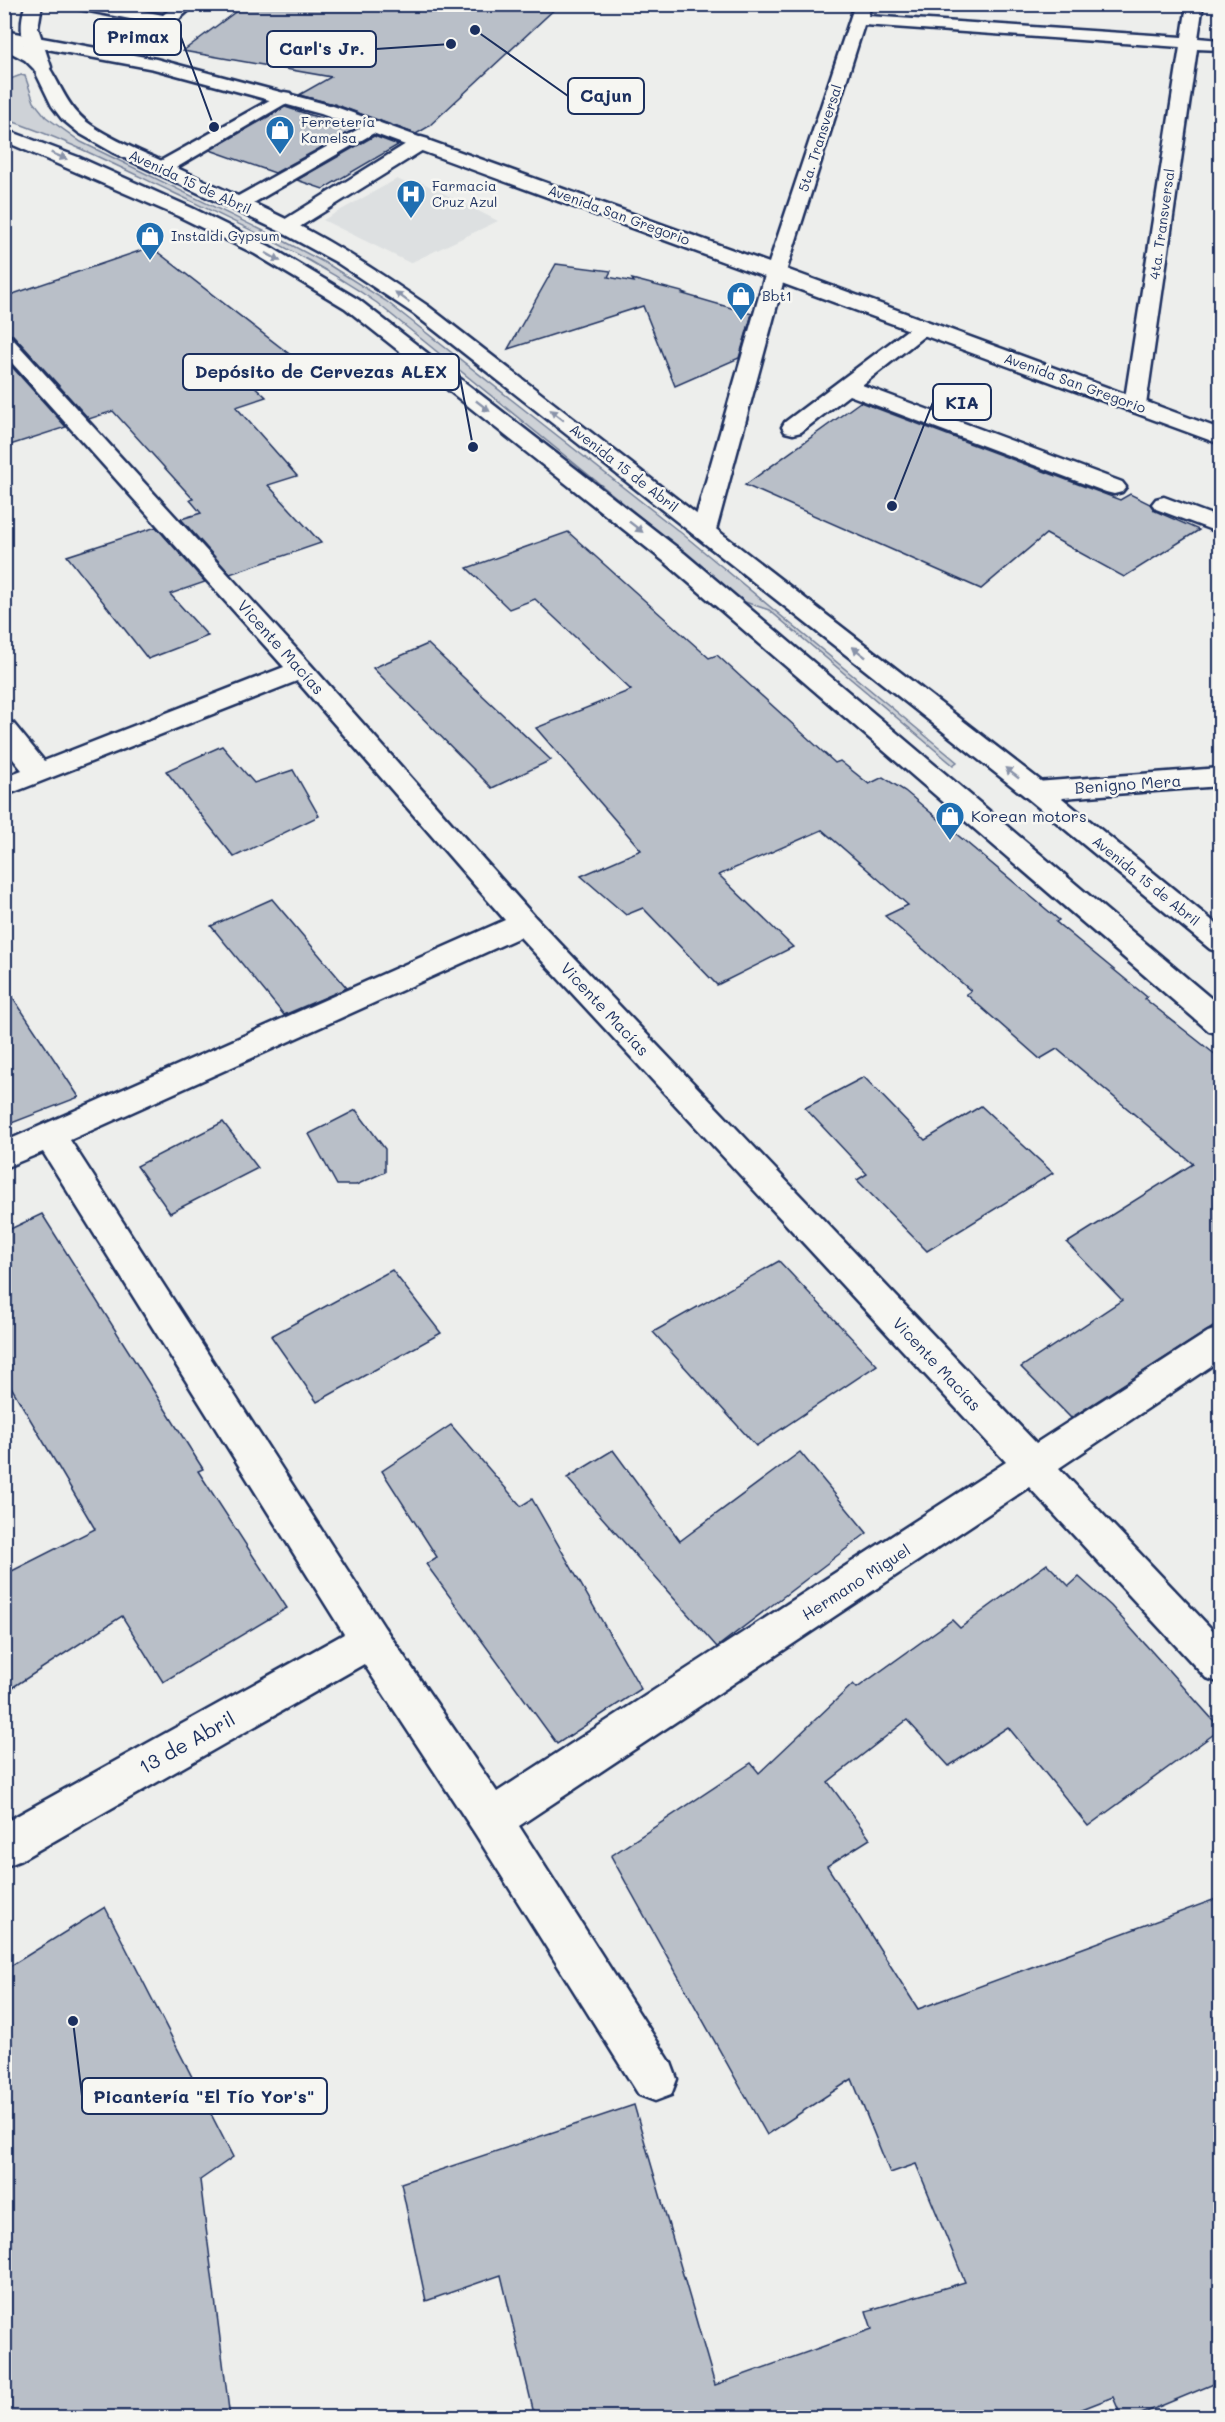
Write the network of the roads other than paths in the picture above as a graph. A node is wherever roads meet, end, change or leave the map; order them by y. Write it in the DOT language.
graph roads {
  1 [pos="34,4"];
  2 [pos="79,4"];
  3 [pos="188,4"];
  4 [pos="1195,4"];
  5 [pos="102,7"];
  6 [pos="860,12"];
  7 [pos="4,36"];
  8 [pos="31,40"];
  9 [pos="4,42"];
  10 [pos="1189,43"];
  11 [pos="1221,45"];
  12 [pos="42,67"];
  13 [pos="284,97"];
  14 [pos="373,126"];
  15 [pos="4,135"];
  16 [pos="421,143"];
  17 [pos="162,168"];
  18 [pos="238,204"];
  19 [pos="286,227"];
  20 [pos="776,272"];
  21 [pos="922,328"];
  22 [pos="4,341"];
  23 [pos="846,386"];
  24 [pos="1136,405"];
  25 [pos="793,427"];
  26 [pos="1221,437"];
  27 [pos="1114,488"];
  28 [pos="1164,504"];
  29 [pos="1221,526"];
  30 [pos="704,530"];
  31 [pos="301,669"];
  32 [pos="4,729"];
  33 [pos="39,773"];
  34 [pos="1221,777"];
  35 [pos="4,787"];
  36 [pos="1036,791"];
  37 [pos="524,922"];
  38 [pos="1221,942"];
  39 [pos="1221,1023"];
  40 [pos="50,1136"];
  41 [pos="4,1156"];
  42 [pos="1221,1342"];
  43 [pos="1033,1467"];
  44 [pos="370,1640"];
  45 [pos="1221,1665"];
  46 [pos="491,1820"];
  47 [pos="4,1846"];
  48 [pos="656,2079"];
  1 -- 8 [label="main road"];
  2 -- 5 [label="main road"];
  3 -- 5 [label="main road"];
  4 -- 10 [label="main road, 4ta. Transversal"];
  6 -- 10 [label="main road"];
  6 -- 20 [label="main road, 5ta. Transversal"];
  7 -- 8 [label="main road, Avenida San Gregorio"];
  8 -- 12 [label="main road"];
  8 -- 13 [label="main road, Avenida San Gregorio"];
  9 -- 12 [label="main road, Avenida 15 de Abril"];
  10 -- 11 [label="main road"];
  10 -- 24 [label="main road, 4ta. Transversal"];
  12 -- 17 [label="main road, Avenida 15 de Abril"];
  13 -- 14 [label="main road, Avenida San Gregorio"];
  13 -- 17 [label="main road"];
  14 -- 16 [label="main road, Avenida San Gregorio"];
  14 -- 18 [label="main road"];
  15 -- 39 [label="main road, Avenida 15 de Abril, one-way"];
  16 -- 19 [label="main road"];
  16 -- 20 [label="main road, Avenida San Gregorio"];
  17 -- 18 [label="main road, Avenida 15 de Abril"];
  18 -- 19 [label="main road, Avenida 15 de Abril"];
  30 -- 19 [label="main road, Avenida 15 de Abril, one-way"];
  20 -- 21 [label="main road, Avenida San Gregorio"];
  20 -- 30 [label="main road, 5ta. Transversal"];
  21 -- 23 [label="main road"];
  21 -- 24 [label="main road, Avenida San Gregorio"];
  22 -- 31 [label="main road, Vicente Macías"];
  23 -- 25 [label="main road"];
  23 -- 27 [label="main road"];
  24 -- 26 [label="main road, Avenida San Gregorio"];
  28 -- 29 [label="main road"];
  36 -- 30 [label="main road, Avenida 15 de Abril, one-way"];
  31 -- 33 [label="main road"];
  31 -- 37 [label="main road, Vicente Macías"];
  32 -- 33 [label="main road"];
  33 -- 35 [label="main road"];
  34 -- 36 [label="main road, Benigno Mera"];
  36 -- 38 [label="main road, Avenida 15 de Abril"];
  37 -- 40 [label="main road"];
  37 -- 43 [label="main road, Vicente Macías"];
  40 -- 41 [label="main road"];
  40 -- 44 [label="main road"];
  42 -- 43 [label="main road, Hermano Miguel"];
  43 -- 45 [label="main road, Vicente Macías"];
  43 -- 46 [label="main road, Hermano Miguel"];
  44 -- 46 [label="main road"];
  44 -- 47 [label="main road, 13 de Abril"];
  46 -- 48 [label="main road"];
}
